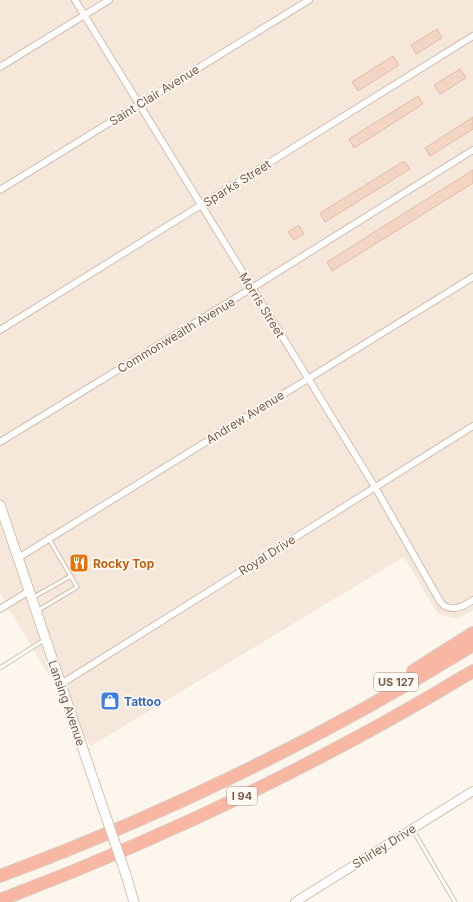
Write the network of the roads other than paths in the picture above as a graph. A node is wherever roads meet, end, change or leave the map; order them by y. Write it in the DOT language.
graph roads {
  1 [pos="75,0"];
  2 [pos="110,0"];
  3 [pos="309,0"];
  4 [pos="85,15"];
  5 [pos="473,36"];
  6 [pos="0,67"];
  7 [pos="139,105"];
  8 [pos="473,150"];
  9 [pos="0,190"];
  10 [pos="201,206"];
  11 [pos="473,277"];
  12 [pos="252,288"];
  13 [pos="0,330"];
  14 [pos="308,379"];
  15 [pos="473,426"];
  16 [pos="0,442"];
  17 [pos="375,487"];
  18 [pos="0,505"];
  19 [pos="49,539"];
  20 [pos="18,558"];
  21 [pos="71,576"];
  22 [pos="30,595"];
  23 [pos="473,600"];
  24 [pos="0,609"];
  25 [pos="36,611"];
  26 [pos="473,634"];
  27 [pos="45,639"];
  28 [pos="473,645"];
  29 [pos="0,668"];
  30 [pos="473,671"];
  31 [pos="61,684"];
  32 [pos="320,732"];
  33 [pos="473,791"];
  34 [pos="412,829"];
  35 [pos="0,876"];
  36 [pos="0,900"];
  37 [pos="134,902"];
  38 [pos="295,902"];
  39 [pos="455,902"];
  1 -- 4 [label="street, Morris Street"];
  2 -- 4 [label="street"];
  3 -- 7 [label="street, Saint Clair Avenue"];
  4 -- 6 [label="street"];
  4 -- 7 [label="street, Morris Street"];
  5 -- 10 [label="street, Sparks Street"];
  7 -- 9 [label="street, Saint Clair Avenue"];
  7 -- 10 [label="street, Morris Street"];
  8 -- 12 [label="street, Commonwealth Avenue"];
  10 -- 12 [label="street, Morris Street"];
  10 -- 13 [label="street, Sparks Street"];
  11 -- 14 [label="street, Andrew Avenue"];
  12 -- 14 [label="street, Morris Street"];
  12 -- 16 [label="street, Commonwealth Avenue"];
  14 -- 17 [label="street, Morris Street"];
  14 -- 19 [label="street, Andrew Avenue"];
  15 -- 17 [label="street, Royal Drive"];
  17 -- 23 [label="street, Morris Street"];
  17 -- 31 [label="street, Royal Drive"];
  18 -- 20 [label="main road, Lansing Avenue"];
  19 -- 20 [label="street, Andrew Avenue"];
  19 -- 21 [label="lane"];
  20 -- 22 [label="main road, Lansing Avenue"];
  21 -- 22 [label="lane"];
  21 -- 25 [label="lane"];
  22 -- 24 [label="street"];
  22 -- 25 [label="main road, Lansing Avenue"];
  25 -- 27 [label="main road, Lansing Avenue"];
  26 -- 32 [label="highway, US 127"];
  27 -- 29 [label="lane"];
  27 -- 31 [label="main road, Lansing Avenue"];
  28 -- 32 [label="highway, I 94"];
  30 -- 36 [label="highway, I 94"];
  31 -- 37 [label="main road, Lansing Avenue, bridge"];
  32 -- 35 [label="highway, I 94"];
  33 -- 34 [label="street, Shirley Drive"];
  34 -- 38 [label="street, Shirley Drive"];
  34 -- 39 [label="lane"];
}
